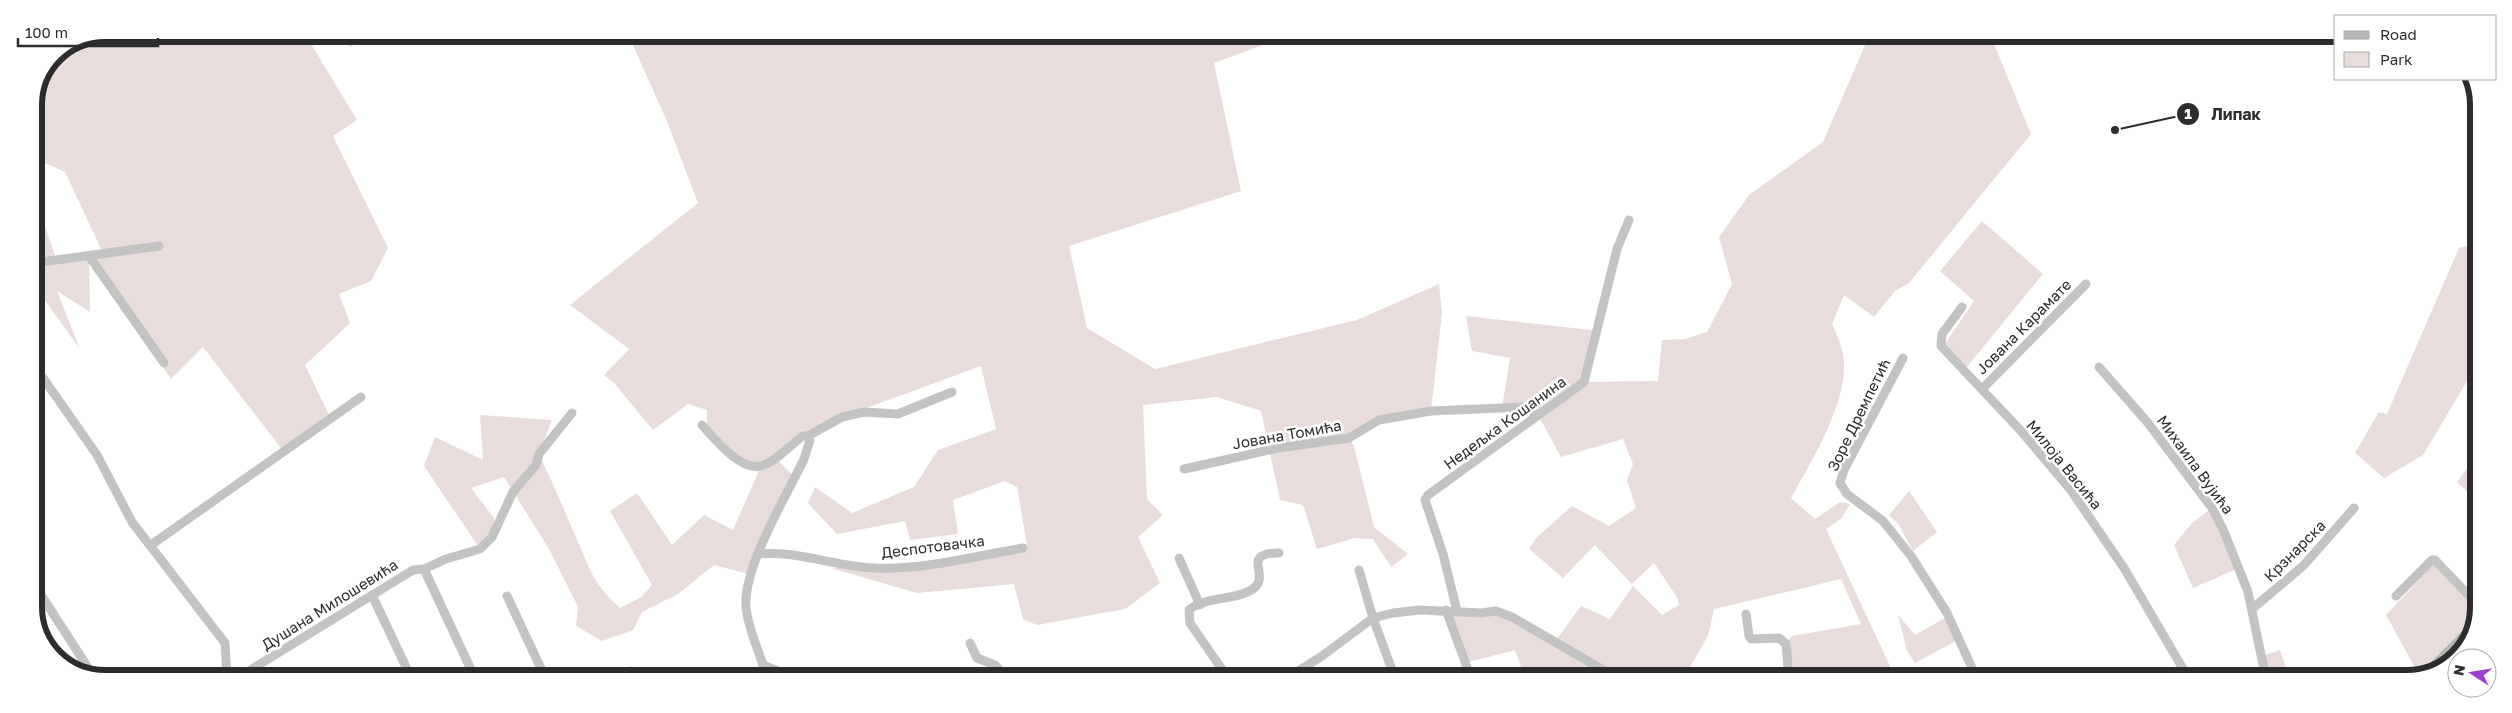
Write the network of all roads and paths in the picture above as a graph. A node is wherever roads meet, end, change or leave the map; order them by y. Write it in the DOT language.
graph roads {
  1 [pos="1629,220"];
  2 [pos="159,246"];
  3 [pos="89,256"];
  4 [pos="43,261"];
  5 [pos="2086,284"];
  6 [pos="1962,307"];
  7 [pos="1903,358"];
  8 [pos="164,364"];
  9 [pos="2099,367"];
  10 [pos="43,377"];
  11 [pos="1982,389"];
  12 [pos="952,392"];
  13 [pos="361,397"];
  14 [pos="572,413"];
  15 [pos="1538,415"];
  16 [pos="702,425"];
  17 [pos="808,436"];
  18 [pos="1184,469"];
  19 [pos="2354,508"];
  20 [pos="151,545"];
  21 [pos="1023,548"];
  22 [pos="1279,553"];
  23 [pos="758,554"];
  24 [pos="1179,558"];
  25 [pos="424,570"];
  26 [pos="1359,570"];
  27 [pos="372,595"];
  28 [pos="507,596"];
  29 [pos="2396,596"];
  30 [pos="2470,597"];
  31 [pos="43,598"];
  32 [pos="1200,605"];
  33 [pos="2252,609"];
  34 [pos="1446,610"];
  35 [pos="1457,611"];
  36 [pos="1746,614"];
  37 [pos="1372,618"];
  38 [pos="2460,641"];
  39 [pos="970,643"];
  40 [pos="2441,660"];
  41 [pos="763,666"];
  42 [pos="406,667"];
  43 [pos="88,668"];
  44 [pos="227,670"];
  45 [pos="250,670"];
  46 [pos="471,670"];
  47 [pos="542,670"];
  48 [pos="762,670"];
  49 [pos="774,670"];
  50 [pos="1000,670"];
  51 [pos="1222,670"];
  52 [pos="1300,670"];
  53 [pos="1392,670"];
  54 [pos="1467,670"];
  55 [pos="1603,670"];
  56 [pos="1788,670"];
  57 [pos="1973,670"];
  58 [pos="2184,670"];
  59 [pos="2264,670"];
  1 -- 15 [label="street, Недељка Кошанина"];
  2 -- 3 [label="street"];
  3 -- 4 [label="street"];
  3 -- 8 [label="street"];
  5 -- 11 [label="street, Јована Карамате"];
  6 -- 11 [label="street, Милоја Васића"];
  7 -- 57 [label="street, Зоре Дремпетић"];
  9 -- 33 [label="street, Михаила Вујића"];
  10 -- 20 [label="street"];
  11 -- 58 [label="street, Милоја Васића"];
  12 -- 17 [label="street"];
  13 -- 20 [label="street"];
  14 -- 25 [label="street, Душана Милошевића"];
  15 -- 18 [label="street, Јована Томића"];
  15 -- 35 [label="street, Недељка Кошанина"];
  16 -- 17 [label="street"];
  17 -- 23 [label="street"];
  19 -- 33 [label="street, Крзнарска"];
  20 -- 44 [label="street"];
  21 -- 23 [label="street, Деспотовачка"];
  22 -- 32 [label="street"];
  23 -- 41 [label="street"];
  24 -- 32 [label="street"];
  25 -- 27 [label="street, Душана Милошевића"];
  25 -- 46 [label="street"];
  26 -- 37 [label="street"];
  27 -- 42 [label="street"];
  27 -- 45 [label="street, Душана Милошевића"];
  28 -- 47 [label="street"];
  29 -- 30 [label="street"];
  31 -- 43 [label="street"];
  32 -- 51 [label="street"];
  33 -- 59 [label="street, Михаила Вујића"];
  34 -- 35 [label="street"];
  34 -- 37 [label="street"];
  34 -- 54 [label="street"];
  35 -- 55 [label="street"];
  36 -- 56 [label="street"];
  37 -- 52 [label="street"];
  37 -- 53 [label="street"];
  38 -- 40 [label="street"];
  39 -- 50 [label="street"];
  41 -- 48 [label="street"];
  41 -- 49 [label="street"];
}
